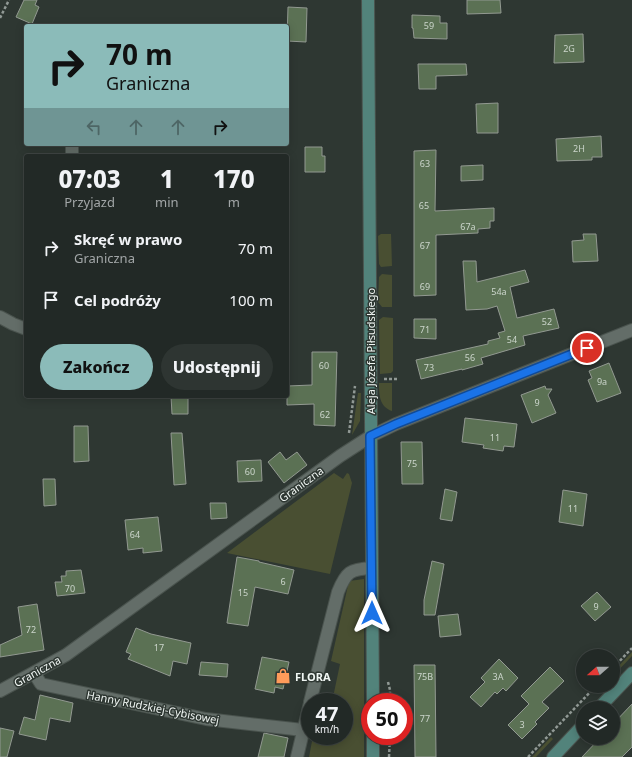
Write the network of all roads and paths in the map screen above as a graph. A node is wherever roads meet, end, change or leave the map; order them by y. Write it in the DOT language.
graph roads {
  1 [pos="9,0"];
  2 [pos="368,0"];
  3 [pos="0,18"];
  4 [pos="0,317"];
  5 [pos="24,328"];
  6 [pos="632,330"];
  7 [pos="370,436"];
  8 [pos="372,568"];
  9 [pos="632,648"];
  10 [pos="620,661"];
  11 [pos="34,673"];
  12 [pos="632,673"];
  13 [pos="0,691"];
  14 [pos="312,693"];
  15 [pos="373,693"];
  16 [pos="589,693"];
  17 [pos="606,701"];
  18 [pos="301,730"];
  19 [pos="576,732"];
  20 [pos="301,739"];
  21 [pos="373,745"];
  22 [pos="390,745"];
  23 [pos="297,757"];
  24 [pos="373,757"];
  25 [pos="389,757"];
  26 [pos="528,757"];
  27 [pos="552,757"];
  1 -- 3 [label="path"];
  2 -- 7 [label="main road, Aleja Józefa Piłsudskiego"];
  4 -- 5 [label="street"];
  6 -- 7 [label="street, Graniczna"];
  7 -- 8 [label="main road, Aleja Józefa Piłsudskiego"];
  7 -- 11 [label="street, Graniczna"];
  8 -- 14 [label="street"];
  8 -- 15 [label="main road, Aleja Józefa Piłsudskiego"];
  9 -- 10 [label="path"];
  11 -- 13 [label="street, Graniczna"];
  11 -- 18 [label="street, Hanny Rudzkiej-Cybisowej"];
  12 -- 17 [label="main road"];
  16 -- 26 [label="path"];
  19 -- 27 [label="main road"];
  20 -- 23 [label="street"];
  21 -- 24 [label="main road"];
  22 -- 25 [label="path"];
}
